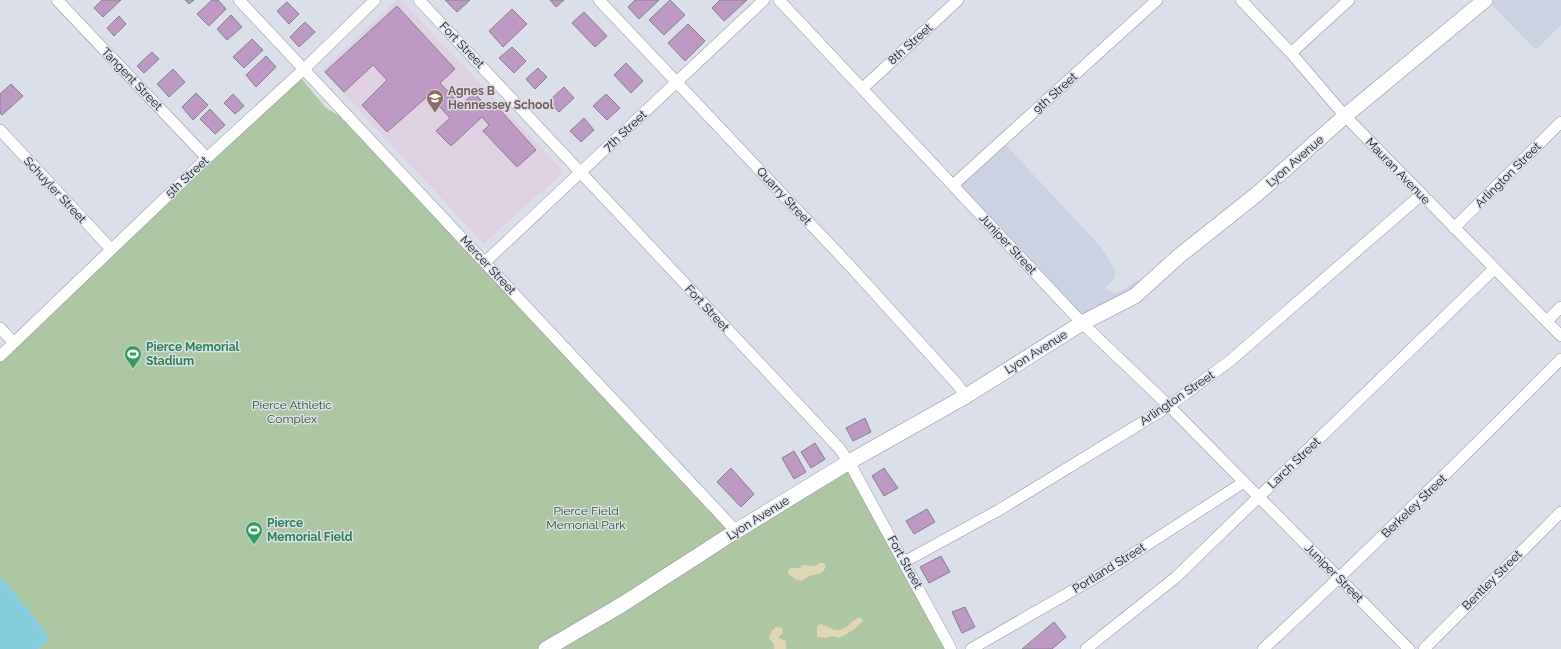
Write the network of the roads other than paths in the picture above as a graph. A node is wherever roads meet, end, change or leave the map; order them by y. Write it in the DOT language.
graph roads {
  1 [pos="57,0"];
  2 [pos="239,0"];
  3 [pos="375,0"];
  4 [pos="419,0"];
  5 [pos="599,0"];
  6 [pos="764,0"];
  7 [pos="779,0"];
  8 [pos="958,0"];
  9 [pos="1157,0"];
  10 [pos="1241,0"];
  11 [pos="1350,0"];
  12 [pos="1485,0"];
  13 [pos="1291,53"];
  14 [pos="304,69"];
  15 [pos="676,82"];
  16 [pos="863,88"];
  17 [pos="1345,116"];
  18 [pos="1561,122"];
  19 [pos="0,130"];
  20 [pos="207,158"];
  21 [pos="580,173"];
  22 [pos="953,186"];
  23 [pos="1421,195"];
  24 [pos="1454,228"];
  25 [pos="111,249"];
  26 [pos="485,262"];
  27 [pos="1494,269"];
  28 [pos="1561,307"];
  29 [pos="1547,321"];
  30 [pos="1082,323"];
  31 [pos="0,328"];
  32 [pos="1561,336"];
  33 [pos="14,343"];
  34 [pos="0,356"];
  35 [pos="1561,359"];
  36 [pos="966,396"];
  37 [pos="1169,406"];
  38 [pos="849,462"];
  39 [pos="1244,482"];
  40 [pos="1259,497"];
  41 [pos="1561,512"];
  42 [pos="736,531"];
  43 [pos="904,562"];
  44 [pos="1339,578"];
  45 [pos="546,649"];
  46 [pos="951,649"];
  47 [pos="971,649"];
  48 [pos="1086,649"];
  49 [pos="1263,649"];
  50 [pos="1409,649"];
  51 [pos="1424,649"];
  1 -- 20 [label="street, Tangent Street"];
  2 -- 14 [label="street, Mercer Street"];
  3 -- 14 [label="street, 5th Street"];
  4 -- 21 [label="street, Fort Street"];
  5 -- 15 [label="street, Quarry Street"];
  6 -- 15 [label="street, 7th Street"];
  7 -- 16 [label="street, Juniper Street"];
  8 -- 16 [label="street, 8th Street"];
  9 -- 22 [label="street, 9th Street"];
  10 -- 13 [label="street, Mauran Avenue"];
  11 -- 13 [label="street"];
  12 -- 17 [label="street, Lyon Avenue"];
  13 -- 17 [label="street, Mauran Avenue"];
  14 -- 20 [label="street, 5th Street"];
  14 -- 26 [label="street, Mercer Street"];
  15 -- 21 [label="street, 7th Street"];
  15 -- 36 [label="street, Quarry Street"];
  16 -- 22 [label="street, Juniper Street"];
  17 -- 23 [label="street, Mauran Avenue"];
  17 -- 30 [label="street, Lyon Avenue"];
  18 -- 24 [label="street, Arlington Street"];
  19 -- 25 [label="street, Schuyler Street"];
  20 -- 25 [label="street, 5th Street"];
  21 -- 26 [label="street, 7th Street"];
  21 -- 38 [label="street, Fort Street"];
  22 -- 30 [label="street, Juniper Street"];
  23 -- 24 [label="street, Mauran Avenue"];
  23 -- 37 [label="street, Arlington Street"];
  24 -- 27 [label="street, Mauran Avenue"];
  25 -- 33 [label="street, 5th Street"];
  26 -- 42 [label="street, Mercer Street"];
  27 -- 29 [label="street, Mauran Avenue"];
  27 -- 40 [label="street, Larch Street"];
  28 -- 29 [label="street"];
  29 -- 32 [label="street, Mauran Avenue"];
  30 -- 36 [label="street, Lyon Avenue"];
  30 -- 37 [label="street, Juniper Street"];
  31 -- 33 [label="street"];
  33 -- 34 [label="street, 5th Street"];
  35 -- 44 [label="street, Berkeley Street"];
  36 -- 38 [label="street, Lyon Avenue"];
  37 -- 39 [label="street, Juniper Street"];
  37 -- 43 [label="street, Arlington Street"];
  38 -- 42 [label="street, Lyon Avenue"];
  38 -- 43 [label="street, Fort Street"];
  39 -- 40 [label="street, Juniper Street"];
  39 -- 47 [label="street, Portland Street"];
  40 -- 44 [label="street, Juniper Street"];
  40 -- 48 [label="street, Larch Street"];
  41 -- 51 [label="street, Bentley Street"];
  42 -- 45 [label="street, Lyon Avenue"];
  43 -- 46 [label="street, Fort Street"];
  44 -- 49 [label="street, Berkeley Street"];
  44 -- 50 [label="street, Juniper Street"];
}
